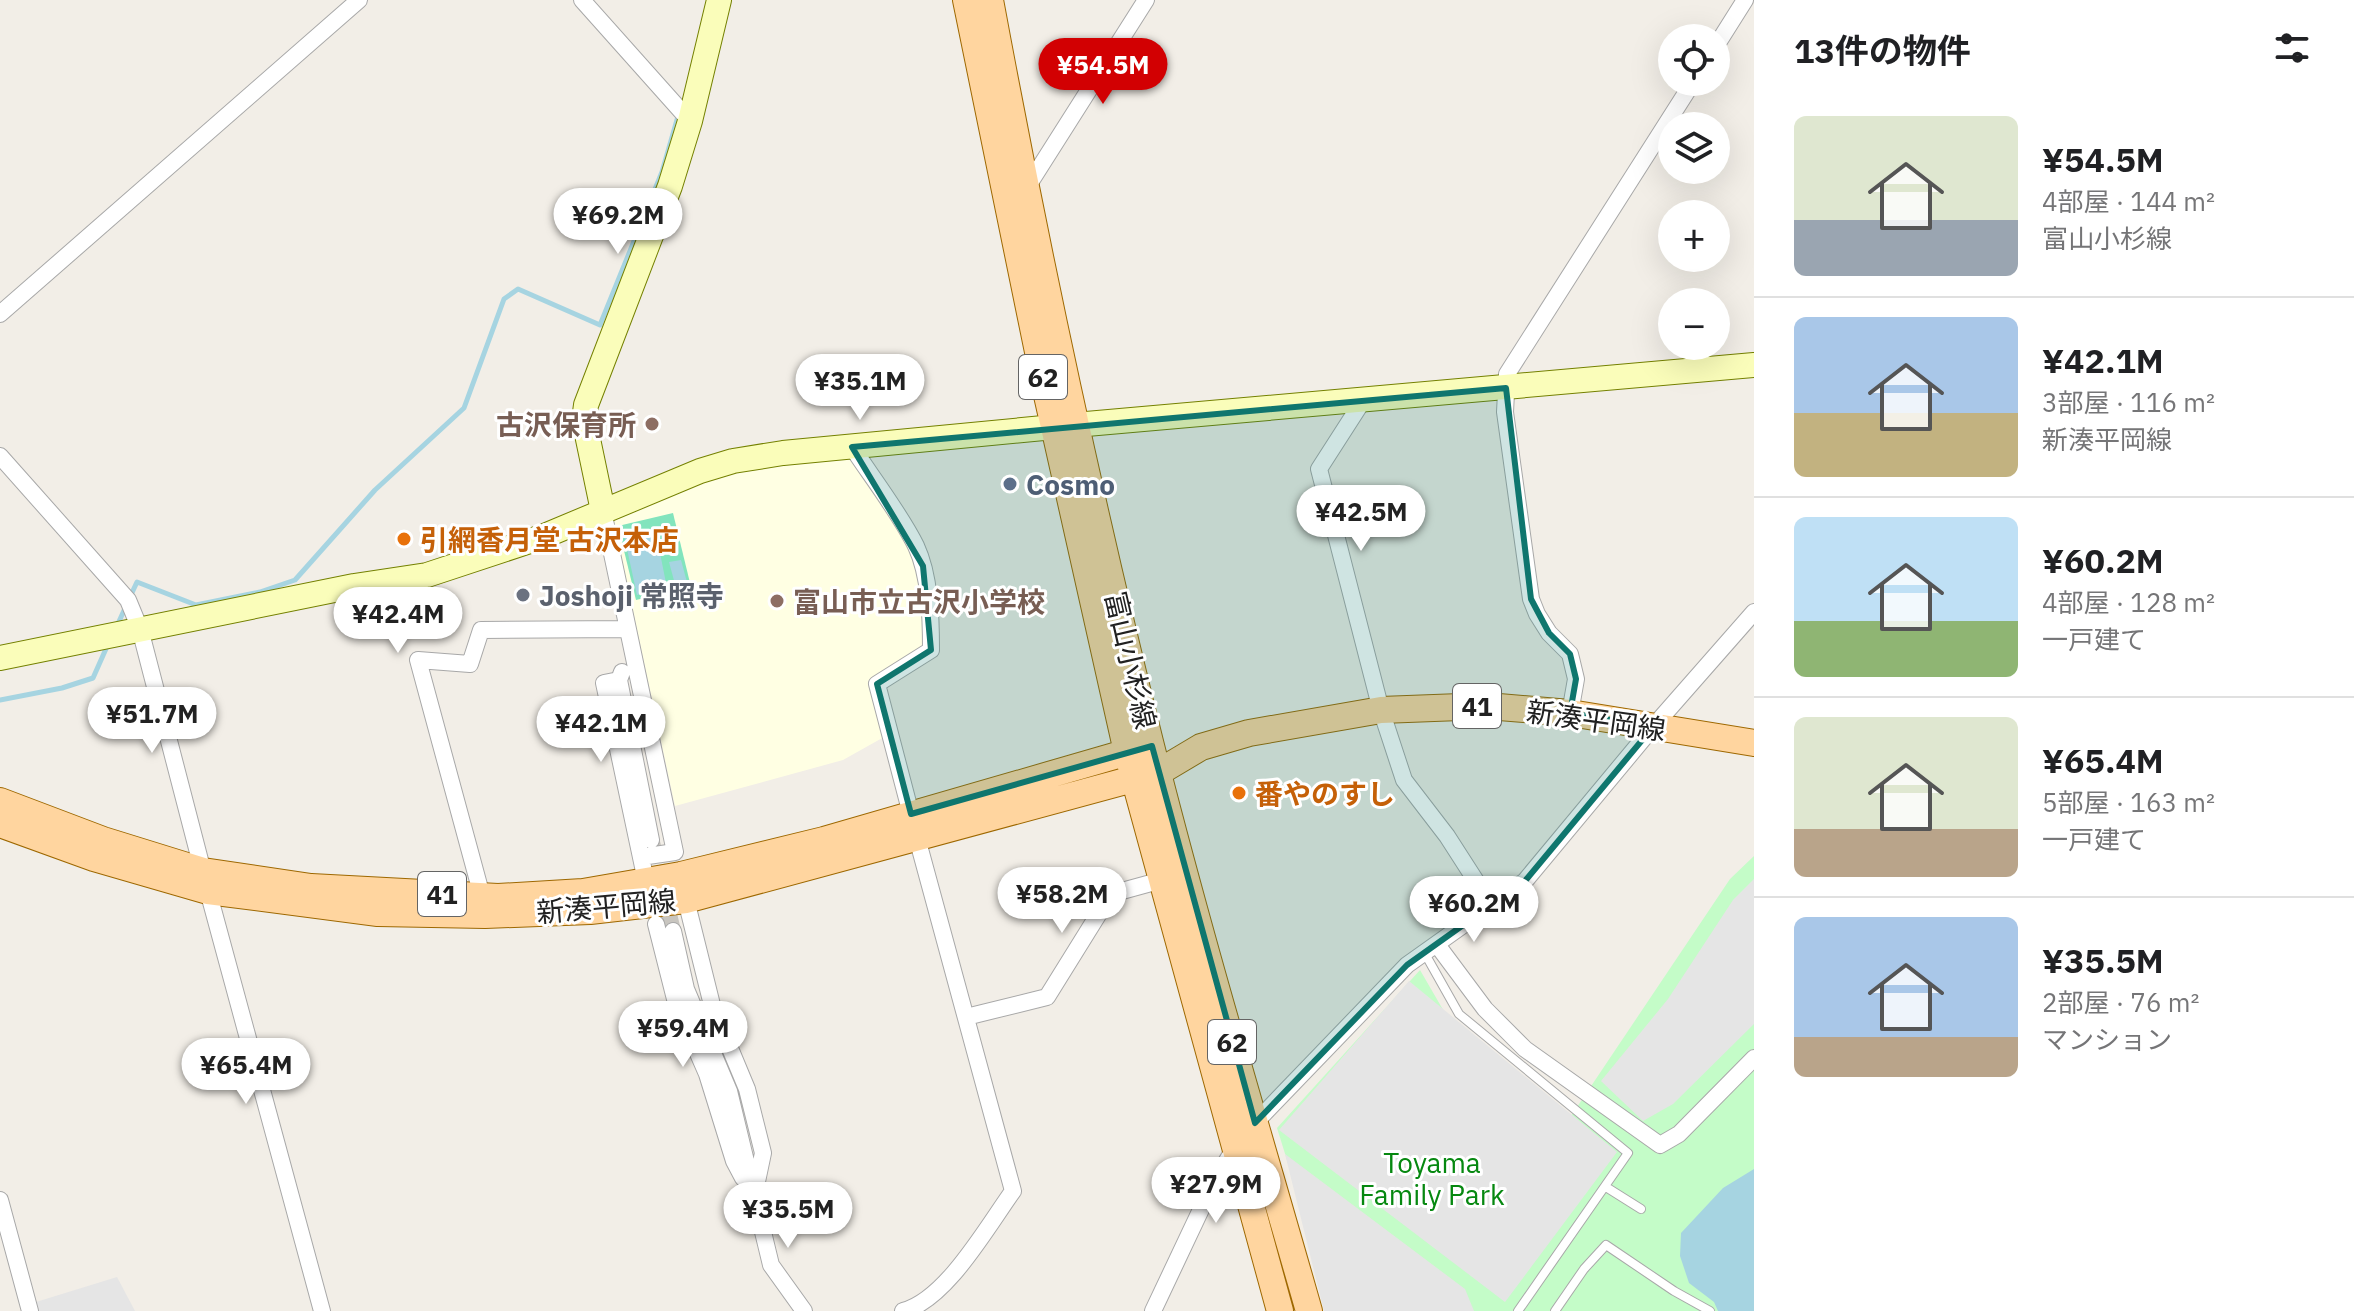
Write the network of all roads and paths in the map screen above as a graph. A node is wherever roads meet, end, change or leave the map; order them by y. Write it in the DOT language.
graph roads {
  1 [pos="359,0"];
  2 [pos="582,0"];
  3 [pos="719,0"];
  4 [pos="966,0"];
  5 [pos="990,0"];
  6 [pos="1146,0"];
  7 [pos="1745,0"];
  8 [pos="1730,24"];
  9 [pos="1684,96"];
  10 [pos="690,121"];
  11 [pos="1025,191"];
  12 [pos="0,314"];
  13 [pos="1754,365"];
  14 [pos="1506,388"];
  15 [pos="1364,399"];
  16 [pos="1065,426"];
  17 [pos="852,447"];
  18 [pos="0,456"];
  19 [pos="603,511"];
  20 [pos="1754,612"];
  21 [pos="140,629"];
  22 [pos="627,629"];
  23 [pos="631,653"];
  24 [pos="0,658"];
  25 [pos="619,680"];
  26 [pos="1381,710"];
  27 [pos="1570,713"];
  28 [pos="1653,727"];
  29 [pos="1754,743"];
  30 [pos="1142,762"];
  31 [pos="0,801"];
  32 [pos="0,824"];
  33 [pos="914,826"];
  34 [pos="651,840"];
  35 [pos="643,869"];
  36 [pos="1162,880"];
  37 [pos="205,881"];
  38 [pos="482,896"];
  39 [pos="686,900"];
  40 [pos="1492,906"];
  41 [pos="656,924"];
  42 [pos="673,931"];
  43 [pos="1431,949"];
  44 [pos="966,1017"];
  45 [pos="1754,1058"];
  46 [pos="1255,1123"];
  47 [pos="1236,1146"];
  48 [pos="1606,1187"];
  49 [pos="754,1197"];
  50 [pos="0,1200"];
  51 [pos="1641,1209"];
  52 [pos="1708,1310"];
  53 [pos="30,1311"];
  54 [pos="322,1311"];
  55 [pos="804,1311"];
  56 [pos="903,1311"];
  57 [pos="1153,1311"];
  58 [pos="1280,1311"];
  59 [pos="1309,1311"];
  60 [pos="1518,1311"];
  61 [pos="1555,1311"];
  1 -- 12 [label="street"];
  2 -- 10 [label="street"];
  3 -- 10 [label="street"];
  4 -- 16 [label="main road, 富山小杉線 / 62"];
  5 -- 11 [label="main road, 富山小杉線 / 62"];
  6 -- 11 [label="street"];
  7 -- 8 [label="street"];
  9 -- 14 [label="street"];
  10 -- 19 [label="street"];
  11 -- 16 [label="main road, 富山小杉線 / 62"];
  13 -- 14 [label="street"];
  14 -- 15 [label="street"];
  14 -- 27 [label="street"];
  15 -- 16 [label="street"];
  15 -- 26 [label="street"];
  16 -- 17 [label="street"];
  16 -- 30 [label="main road, 富山小杉線 / 62"];
  17 -- 19 [label="street"];
  17 -- 33 [label="street"];
  18 -- 21 [label="street"];
  19 -- 21 [label="street"];
  19 -- 22 [label="street"];
  20 -- 28 [label="street"];
  21 -- 24 [label="street"];
  21 -- 37 [label="street"];
  22 -- 23 [label="street"];
  22 -- 38 [label="street"];
  23 -- 25 [label="street"];
  23 -- 35 [label="street"];
  25 -- 34 [label="street"];
  25 -- 35 [label="street"];
  26 -- 27 [label="main road, 新湊平岡線 / 41"];
  26 -- 30 [label="main road, 新湊平岡線 / 41"];
  26 -- 40 [label="street"];
  27 -- 28 [label="main road, 新湊平岡線 / 41"];
  28 -- 29 [label="main road, 新湊平岡線 / 41"];
  28 -- 40 [label="street"];
  30 -- 33 [label="main road, 新湊平岡線 / 41"];
  30 -- 36 [label="main road, 富山小杉線 / 62"];
  30 -- 46 [label="main road, 富山小杉線 / 62"];
  31 -- 37 [label="main road, 新湊平岡線 / 41"];
  32 -- 37 [label="main road, 新湊平岡線 / 41"];
  33 -- 35 [label="main road, 新湊平岡線 / 41"];
  33 -- 39 [label="main road, 新湊平岡線 / 41"];
  33 -- 44 [label="street"];
  35 -- 38 [label="main road, 新湊平岡線 / 41"];
  36 -- 44 [label="street"];
  36 -- 47 [label="main road, 富山小杉線 / 62"];
  37 -- 38 [label="main road, 新湊平岡線 / 41"];
  37 -- 39 [label="main road, 新湊平岡線 / 41"];
  37 -- 54 [label="street"];
  39 -- 49 [label="street"];
  40 -- 43 [label="street"];
  41 -- 49 [label="street"];
  42 -- 49 [label="street"];
  43 -- 45 [label="street"];
  43 -- 46 [label="street"];
  43 -- 48 [label="lane"];
  44 -- 56 [label="street"];
  46 -- 47 [label="street"];
  46 -- 59 [label="main road, 富山小杉線 / 62"];
  47 -- 57 [label="street"];
  47 -- 58 [label="main road, 富山小杉線 / 62"];
  48 -- 51 [label="lane"];
  48 -- 60 [label="lane"];
  49 -- 55 [label="street"];
  50 -- 53 [label="street"];
  52 -- 61 [label="lane"];
}
